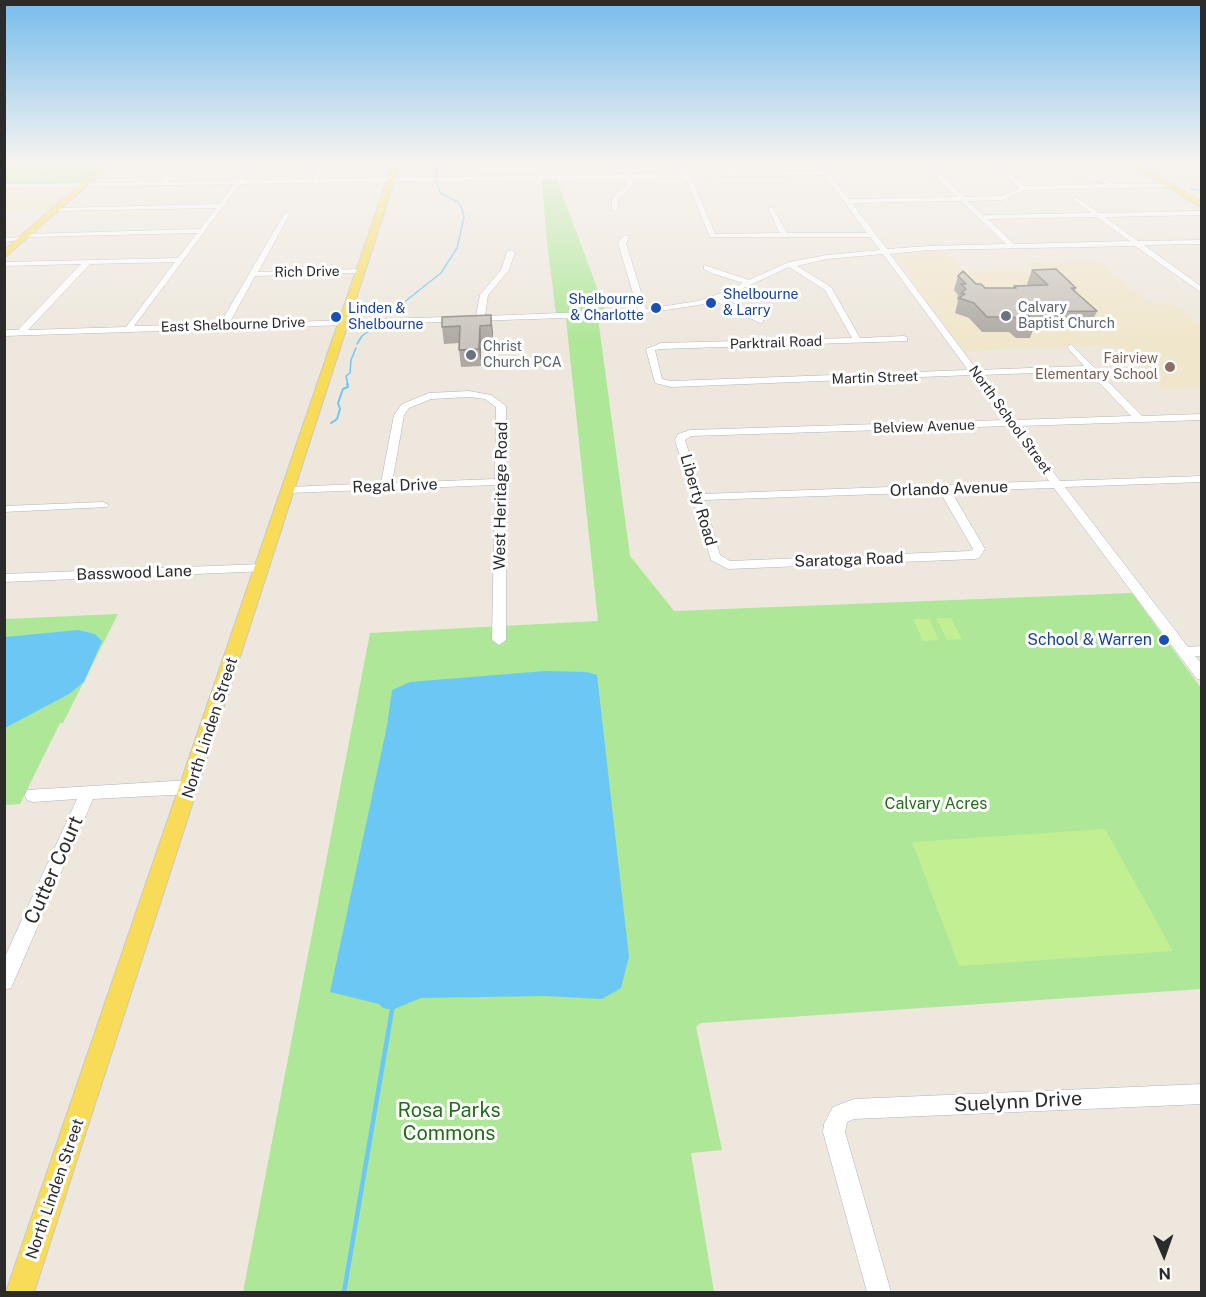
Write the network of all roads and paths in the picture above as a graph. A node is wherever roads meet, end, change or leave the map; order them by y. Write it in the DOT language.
graph roads {
  1 [pos="40,224"];
  2 [pos="208,224"];
  3 [pos="282,224"];
  4 [pos="377,224"];
  5 [pos="706,224"];
  6 [pos="779,224"];
  7 [pos="865,224"];
  8 [pos="988,224"];
  9 [pos="1110,224"];
  10 [pos="202,231"];
  11 [pos="873,235"];
  12 [pos="785,236"];
  13 [pos="25,237"];
  14 [pos="625,237"];
  15 [pos="4,240"];
  16 [pos="1202,242"];
  17 [pos="1137,243"];
  18 [pos="1012,246"];
  19 [pos="511,252"];
  20 [pos="887,252"];
  21 [pos="4,255"];
  22 [pos="181,260"];
  23 [pos="88,262"];
  24 [pos="4,264"];
  25 [pos="789,264"];
  26 [pos="708,267"];
  27 [pos="360,271"];
  28 [pos="253,274"];
  29 [pos="749,282"];
  30 [pos="1202,291"];
  31 [pos="716,298"];
  32 [pos="643,313"];
  33 [pos="480,318"];
  34 [pos="760,320"];
  35 [pos="343,322"];
  36 [pos="223,326"];
  37 [pos="129,328"];
  38 [pos="21,332"];
  39 [pos="4,333"];
  40 [pos="904,339"];
  41 [pos="858,340"];
  42 [pos="1071,347"];
  43 [pos="1091,368"];
  44 [pos="975,373"];
  45 [pos="660,382"];
  46 [pos="1202,417"];
  47 [pos="1139,419"];
  48 [pos="1013,424"];
  49 [pos="682,436"];
  50 [pos="1202,479"];
  51 [pos="500,482"];
  52 [pos="1057,485"];
  53 [pos="386,486"];
  54 [pos="944,489"];
  55 [pos="289,490"];
  56 [pos="697,497"];
  57 [pos="103,505"];
  58 [pos="4,508"];
  59 [pos="720,562"];
  60 [pos="263,568"];
  61 [pos="4,578"];
  62 [pos="499,640"];
  63 [pos="1202,651"];
  64 [pos="1185,652"];
  65 [pos="1202,675"];
  66 [pos="190,787"];
  67 [pos="88,792"];
  68 [pos="33,795"];
  69 [pos="4,981"];
  70 [pos="1202,1094"];
  71 [pos="20,1293"];
  72 [pos="879,1293"];
  1 -- 13 [label="main road"];
  2 -- 10 [label="street"];
  3 -- 28 [label="street"];
  4 -- 27 [label="main road, North Linden Street"];
  5 -- 12 [label="street"];
  6 -- 12 [label="street"];
  7 -- 11 [label="street, North School Street"];
  8 -- 18 [label="street"];
  9 -- 17 [label="street"];
  10 -- 13 [label="street"];
  10 -- 22 [label="street"];
  11 -- 12 [label="street"];
  11 -- 20 [label="street, North School Street"];
  13 -- 15 [label="street"];
  13 -- 21 [label="main road"];
  14 -- 32 [label="street"];
  16 -- 17 [label="street, East Shelbourne Drive"];
  17 -- 18 [label="street, East Shelbourne Drive"];
  17 -- 30 [label="street"];
  18 -- 20 [label="street, East Shelbourne Drive"];
  19 -- 33 [label="street"];
  20 -- 25 [label="street, East Shelbourne Drive"];
  20 -- 44 [label="street, North School Street"];
  22 -- 23 [label="street"];
  22 -- 37 [label="street"];
  23 -- 24 [label="street"];
  23 -- 38 [label="street"];
  25 -- 29 [label="street, East Shelbourne Drive"];
  25 -- 41 [label="street"];
  26 -- 29 [label="street"];
  27 -- 28 [label="street, Rich Drive"];
  27 -- 35 [label="main road, North Linden Street"];
  28 -- 36 [label="street"];
  29 -- 31 [label="street, East Shelbourne Drive"];
  31 -- 32 [label="street, East Shelbourne Drive"];
  31 -- 34 [label="street"];
  32 -- 33 [label="street, East Shelbourne Drive"];
  33 -- 35 [label="street, East Shelbourne Drive"];
  35 -- 36 [label="street, East Shelbourne Drive"];
  35 -- 55 [label="main road, North Linden Street"];
  36 -- 37 [label="street, East Shelbourne Drive"];
  37 -- 38 [label="street, East Shelbourne Drive"];
  38 -- 39 [label="street, East Shelbourne Drive"];
  40 -- 41 [label="street, Parktrail Road"];
  41 -- 45 [label="street, Parktrail Road"];
  42 -- 43 [label="street"];
  43 -- 44 [label="street, Martin Street"];
  43 -- 47 [label="street"];
  44 -- 45 [label="street, Martin Street"];
  44 -- 48 [label="street, North School Street"];
  46 -- 47 [label="street, Belview Avenue"];
  47 -- 48 [label="street, Belview Avenue"];
  48 -- 49 [label="street, Belview Avenue"];
  48 -- 52 [label="street, North School Street"];
  49 -- 56 [label="street, Liberty Road"];
  50 -- 52 [label="street, Orlando Avenue"];
  51 -- 53 [label="street, Regal Drive"];
  51 -- 53 [label="street, West Heritage Road"];
  51 -- 62 [label="street, West Heritage Road"];
  52 -- 54 [label="street, Orlando Avenue"];
  52 -- 64 [label="street, North School Street"];
  53 -- 55 [label="street, Regal Drive"];
  54 -- 56 [label="street, Orlando Avenue"];
  54 -- 59 [label="street, Saratoga Road"];
  55 -- 60 [label="main road, North Linden Street"];
  56 -- 59 [label="street, Liberty Road"];
  57 -- 58 [label="street"];
  60 -- 61 [label="street, Basswood Lane"];
  60 -- 66 [label="main road, North Linden Street"];
  63 -- 64 [label="street"];
  64 -- 65 [label="street, North School Street"];
  66 -- 67 [label="street"];
  66 -- 71 [label="main road, North Linden Street"];
  67 -- 68 [label="street"];
  67 -- 69 [label="street, Cutter Court"];
  70 -- 72 [label="street, Suelynn Drive"];
}
